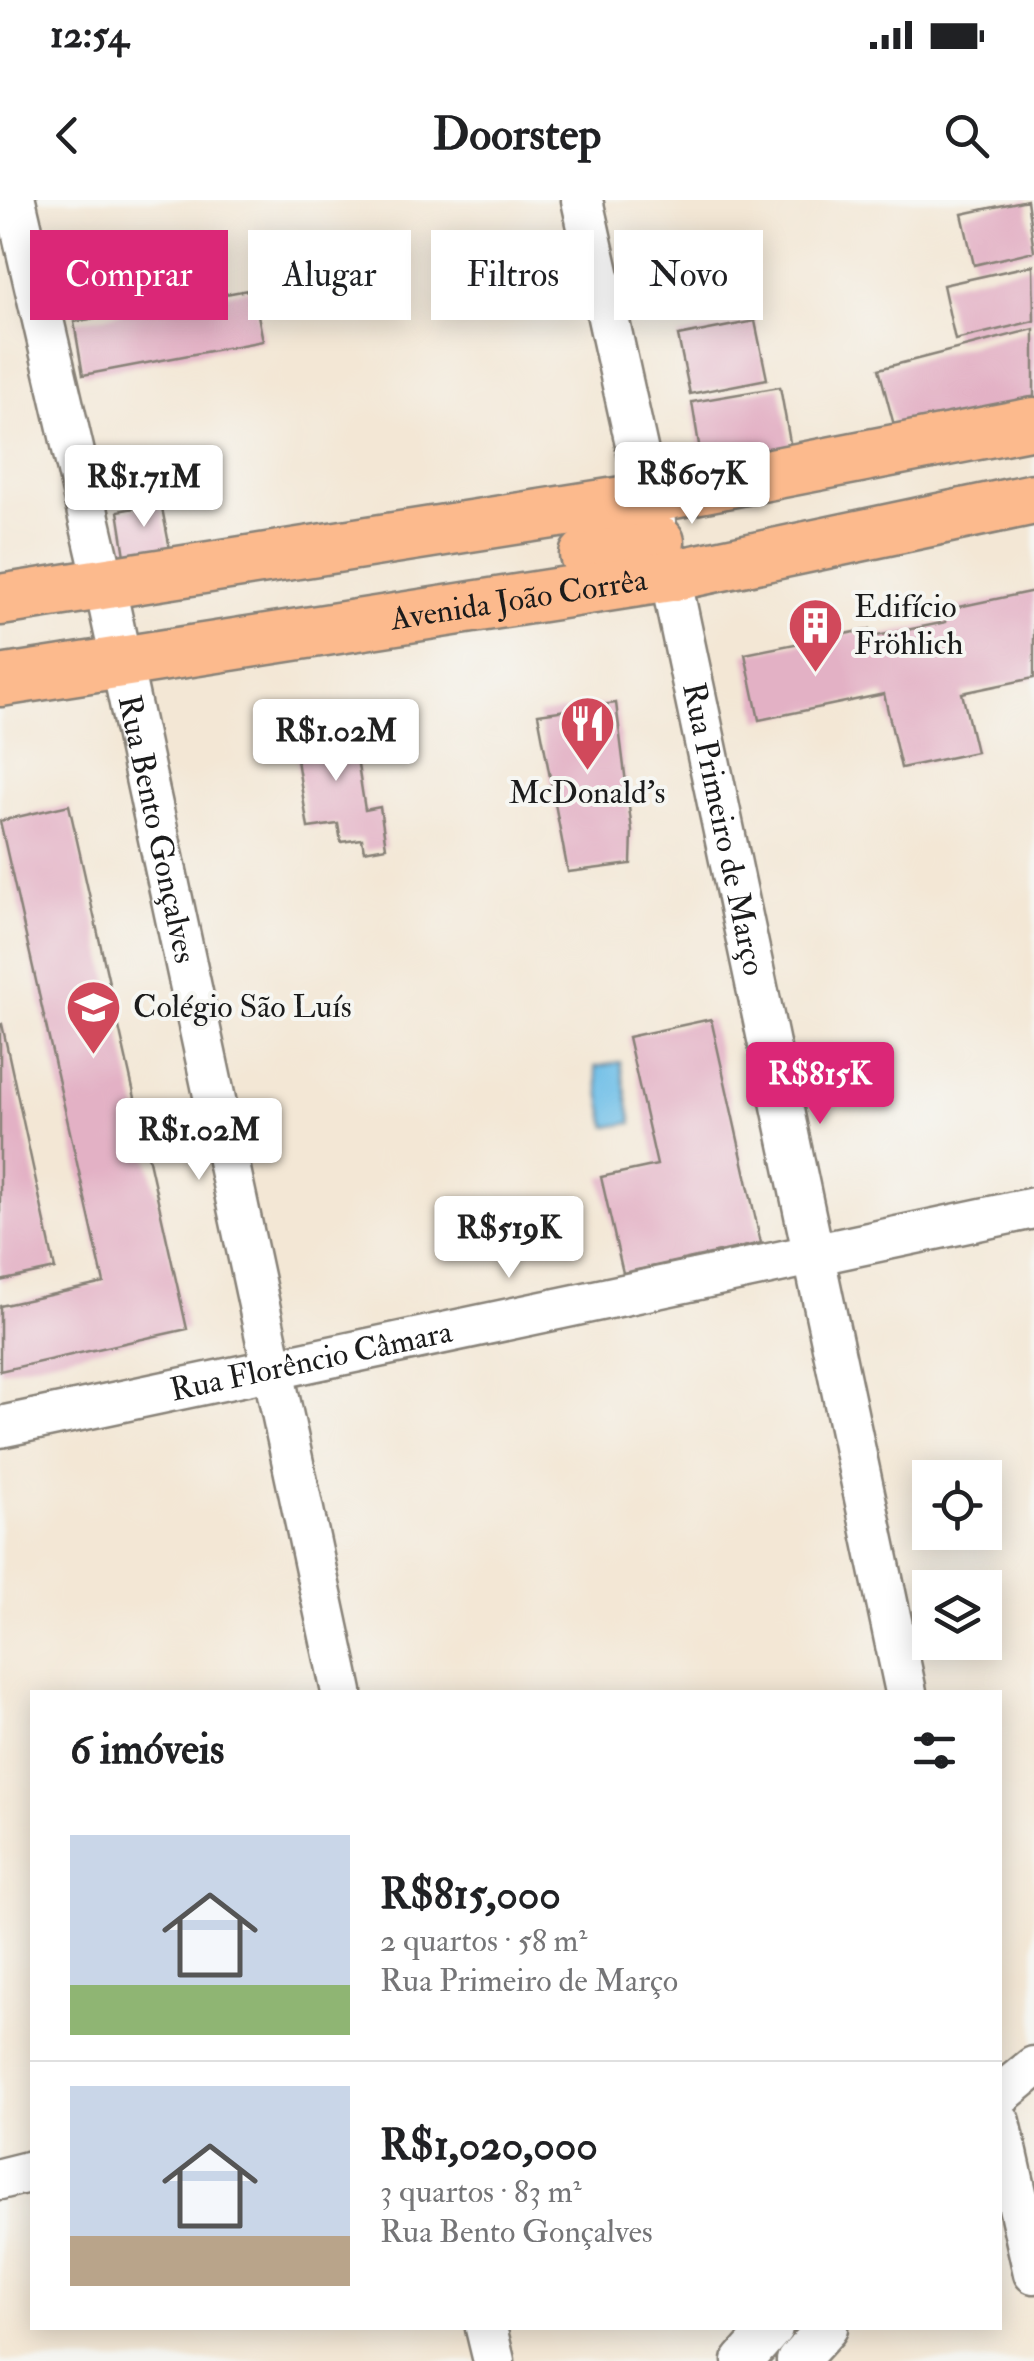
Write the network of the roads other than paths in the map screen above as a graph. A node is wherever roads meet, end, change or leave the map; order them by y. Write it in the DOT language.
graph roads {
  1 [pos="15,200"];
  2 [pos="582,200"];
  3 [pos="1034,423"];
  4 [pos="1034,499"];
  5 [pos="659,538"];
  6 [pos="104,582"];
  7 [pos="0,600"];
  8 [pos="118,659"];
  9 [pos="0,681"];
  10 [pos="1034,1208"];
  11 [pos="810,1252"];
  12 [pos="276,1366"];
  13 [pos="0,1427"];
  14 [pos="342,1690"];
  15 [pos="906,1690"];
  16 [pos="1034,2068"];
  17 [pos="1002,2093"];
  18 [pos="1010,2132"];
  19 [pos="30,2172"];
  20 [pos="0,2179"];
  21 [pos="1034,2273"];
  22 [pos="486,2330"];
  23 [pos="825,2330"];
  24 [pos="494,2361"];
  25 [pos="797,2361"];
  1 -- 6 [label="street, Rua Bento Gonçalves"];
  2 -- 5 [label="street, Rua Primeiro de Março"];
  3 -- 5 [label="main road, Avenida João Corrêa"];
  4 -- 5 [label="main road, Avenida João Corrêa"];
  5 -- 6 [label="main road, Avenida João Corrêa"];
  5 -- 8 [label="main road, Avenida João Corrêa"];
  5 -- 11 [label="street, Rua Primeiro de Março"];
  6 -- 7 [label="main road, Avenida João Corrêa"];
  6 -- 8 [label="street, Rua Bento Gonçalves"];
  8 -- 9 [label="main road, Avenida João Corrêa"];
  8 -- 12 [label="street, Rua Bento Gonçalves"];
  10 -- 11 [label="street, Rua Florêncio Câmara"];
  11 -- 12 [label="street, Rua Florêncio Câmara"];
  11 -- 15 [label="street, Rua Primeiro de Março"];
  12 -- 13 [label="street, Rua Florêncio Câmara"];
  12 -- 14 [label="street, Rua Bento Gonçalves"];
  16 -- 17 [label="street"];
  18 -- 21 [label="street"];
  19 -- 20 [label="street"];
  22 -- 24 [label="street"];
  23 -- 25 [label="street"];
}
